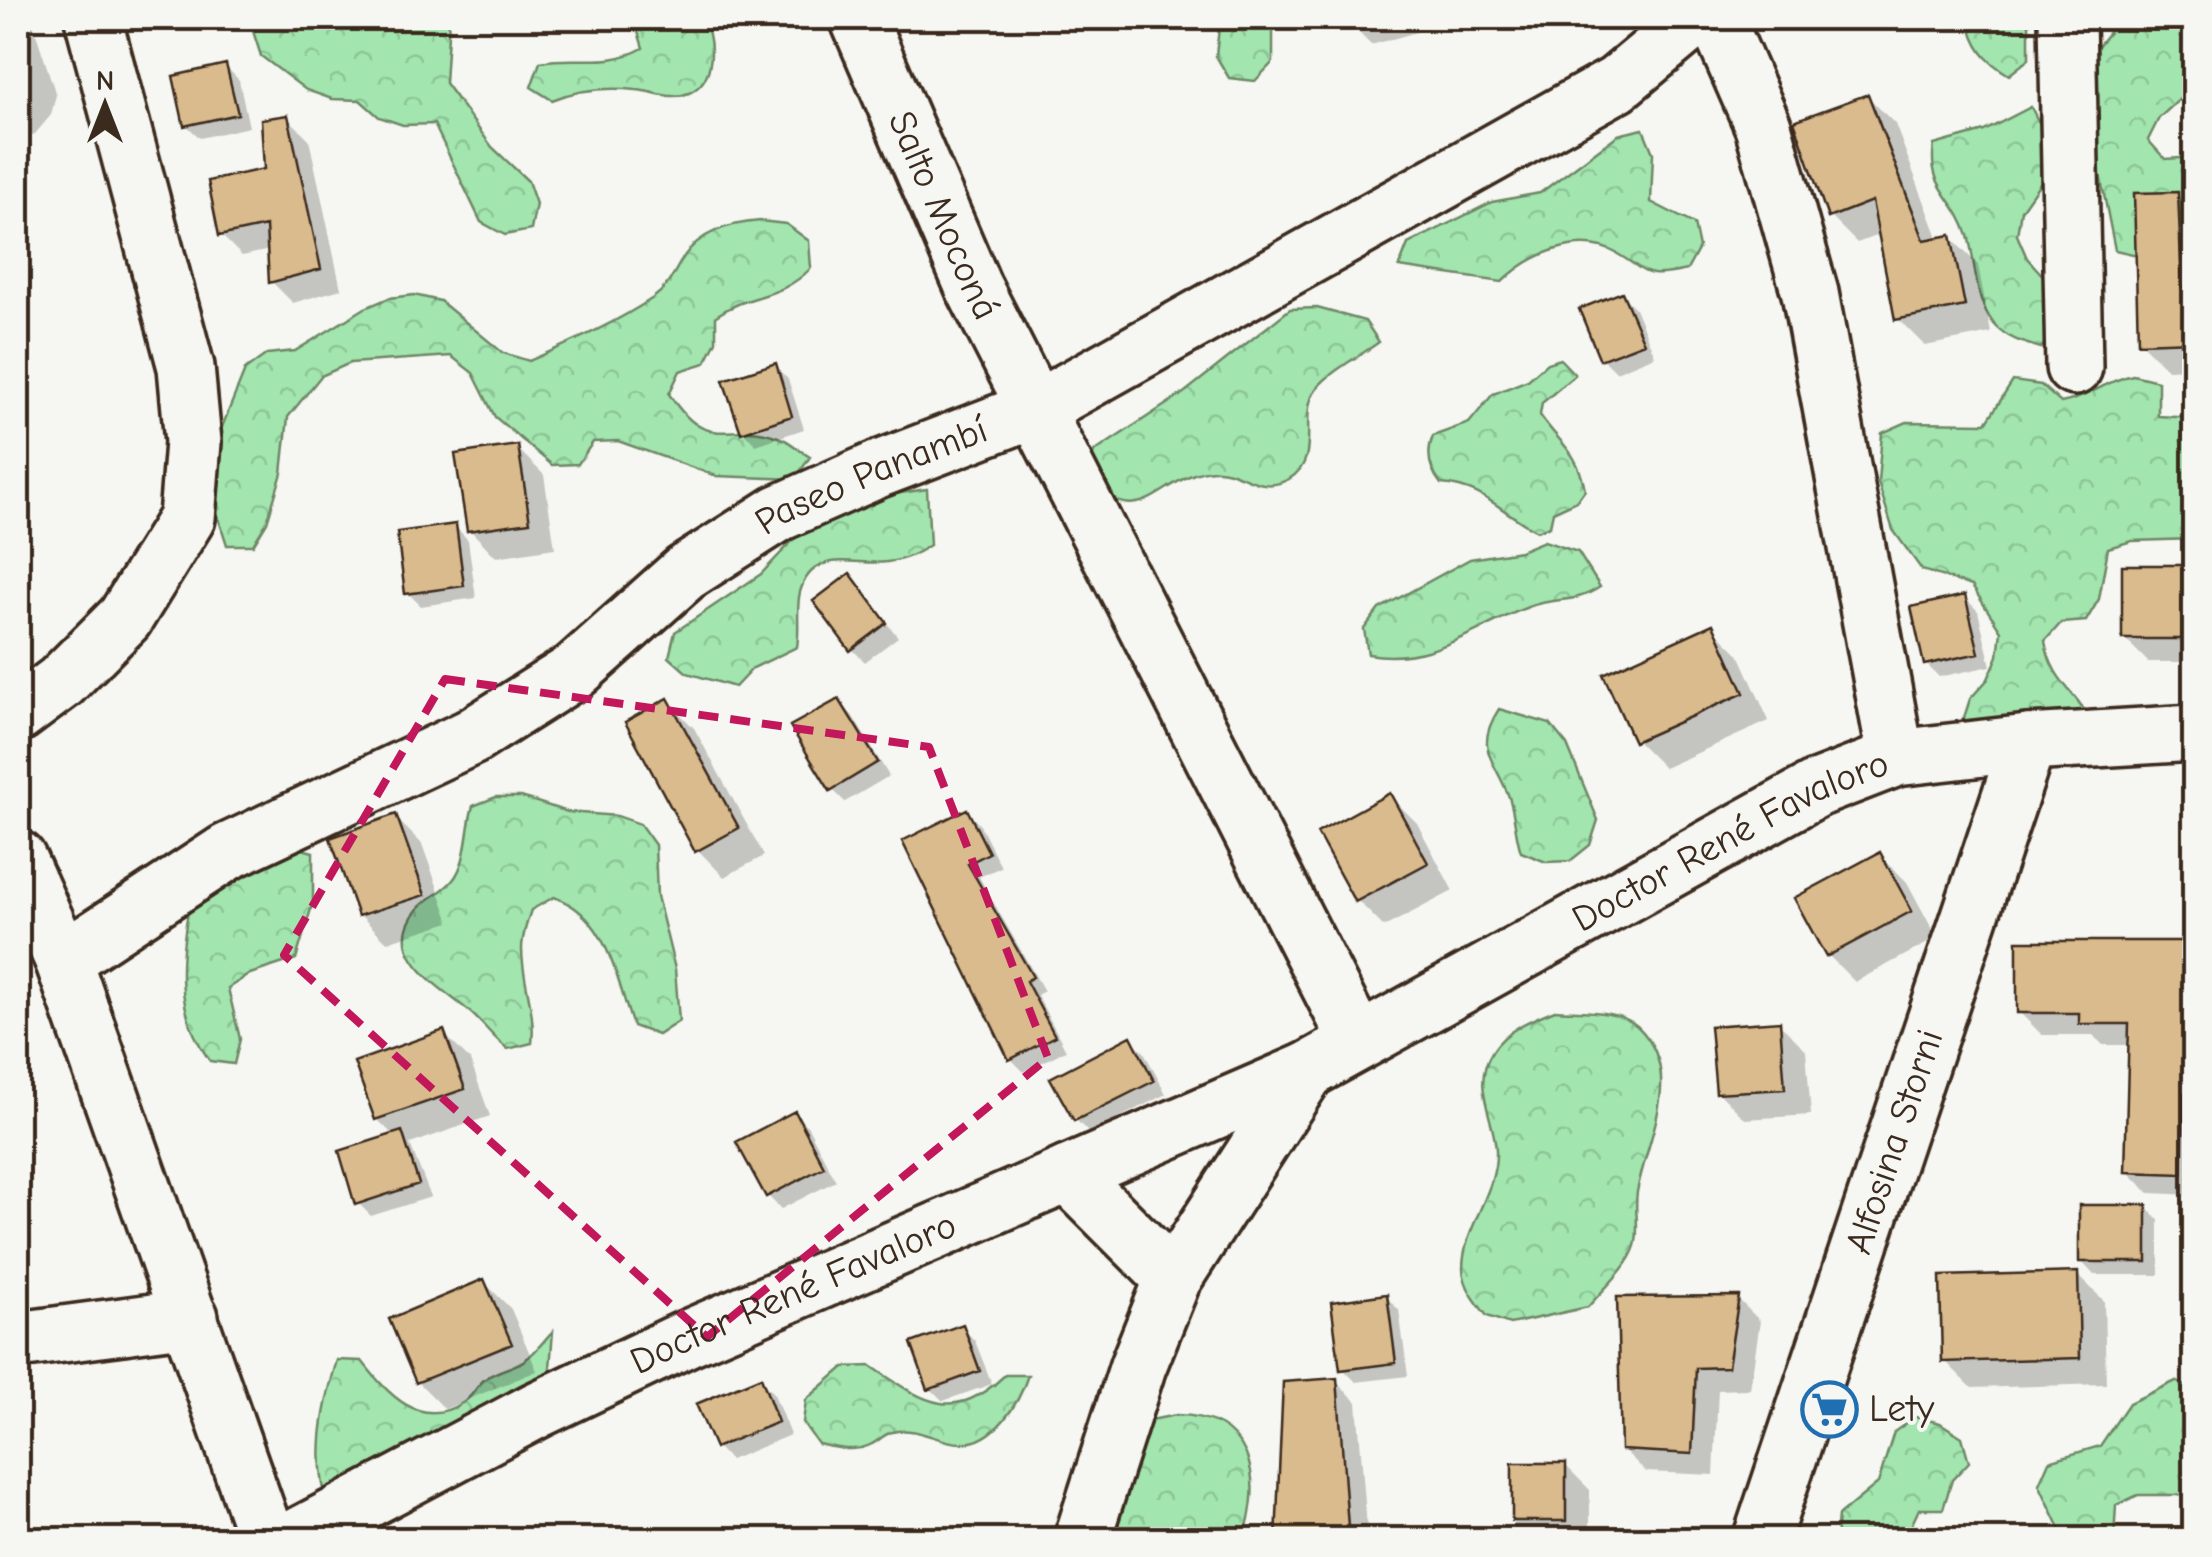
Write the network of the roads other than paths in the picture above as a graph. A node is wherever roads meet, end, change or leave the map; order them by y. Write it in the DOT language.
graph roads {
  1 [pos="93,18"];
  2 [pos="858,18"];
  3 [pos="1696,18"];
  4 [pos="1716,18"];
  5 [pos="2067,18"];
  6 [pos="2074,367"];
  7 [pos="1038,408"];
  8 [pos="18,714"];
  9 [pos="2194,733"];
  10 [pos="2028,743"];
  11 [pos="1896,758"];
  12 [pos="18,860"];
  13 [pos="63,960"];
  14 [pos="1358,1042"];
  15 [pos="1307,1072"];
  16 [pos="1068,1174"];
  17 [pos="1173,1279"];
  18 [pos="190,1317"];
  19 [pos="18,1340"];
  20 [pos="267,1540"];
  21 [pos="291,1540"];
  22 [pos="1082,1540"];
  23 [pos="1761,1540"];
  1 -- 8 [label="street"];
  2 -- 7 [label="street, Salto Moconá"];
  3 -- 7 [label="street, Paseo Panambí"];
  4 -- 11 [label="street"];
  5 -- 6 [label="street"];
  7 -- 13 [label="street, Paseo Panambí"];
  7 -- 14 [label="street, Salto Moconá"];
  9 -- 10 [label="street, Doctor René Favaloro"];
  10 -- 11 [label="street, Doctor René Favaloro"];
  10 -- 23 [label="street, Alfosina Storni"];
  11 -- 14 [label="street, Doctor René Favaloro"];
  12 -- 13 [label="street"];
  13 -- 18 [label="street"];
  14 -- 15 [label="street, Doctor René Favaloro"];
  15 -- 16 [label="street, Doctor René Favaloro"];
  15 -- 17 [label="street, Doctor René Favaloro"];
  16 -- 17 [label="street"];
  16 -- 21 [label="street, Doctor René Favaloro"];
  17 -- 22 [label="street, Doctor René Favaloro"];
  18 -- 19 [label="street"];
  18 -- 20 [label="street"];
}
